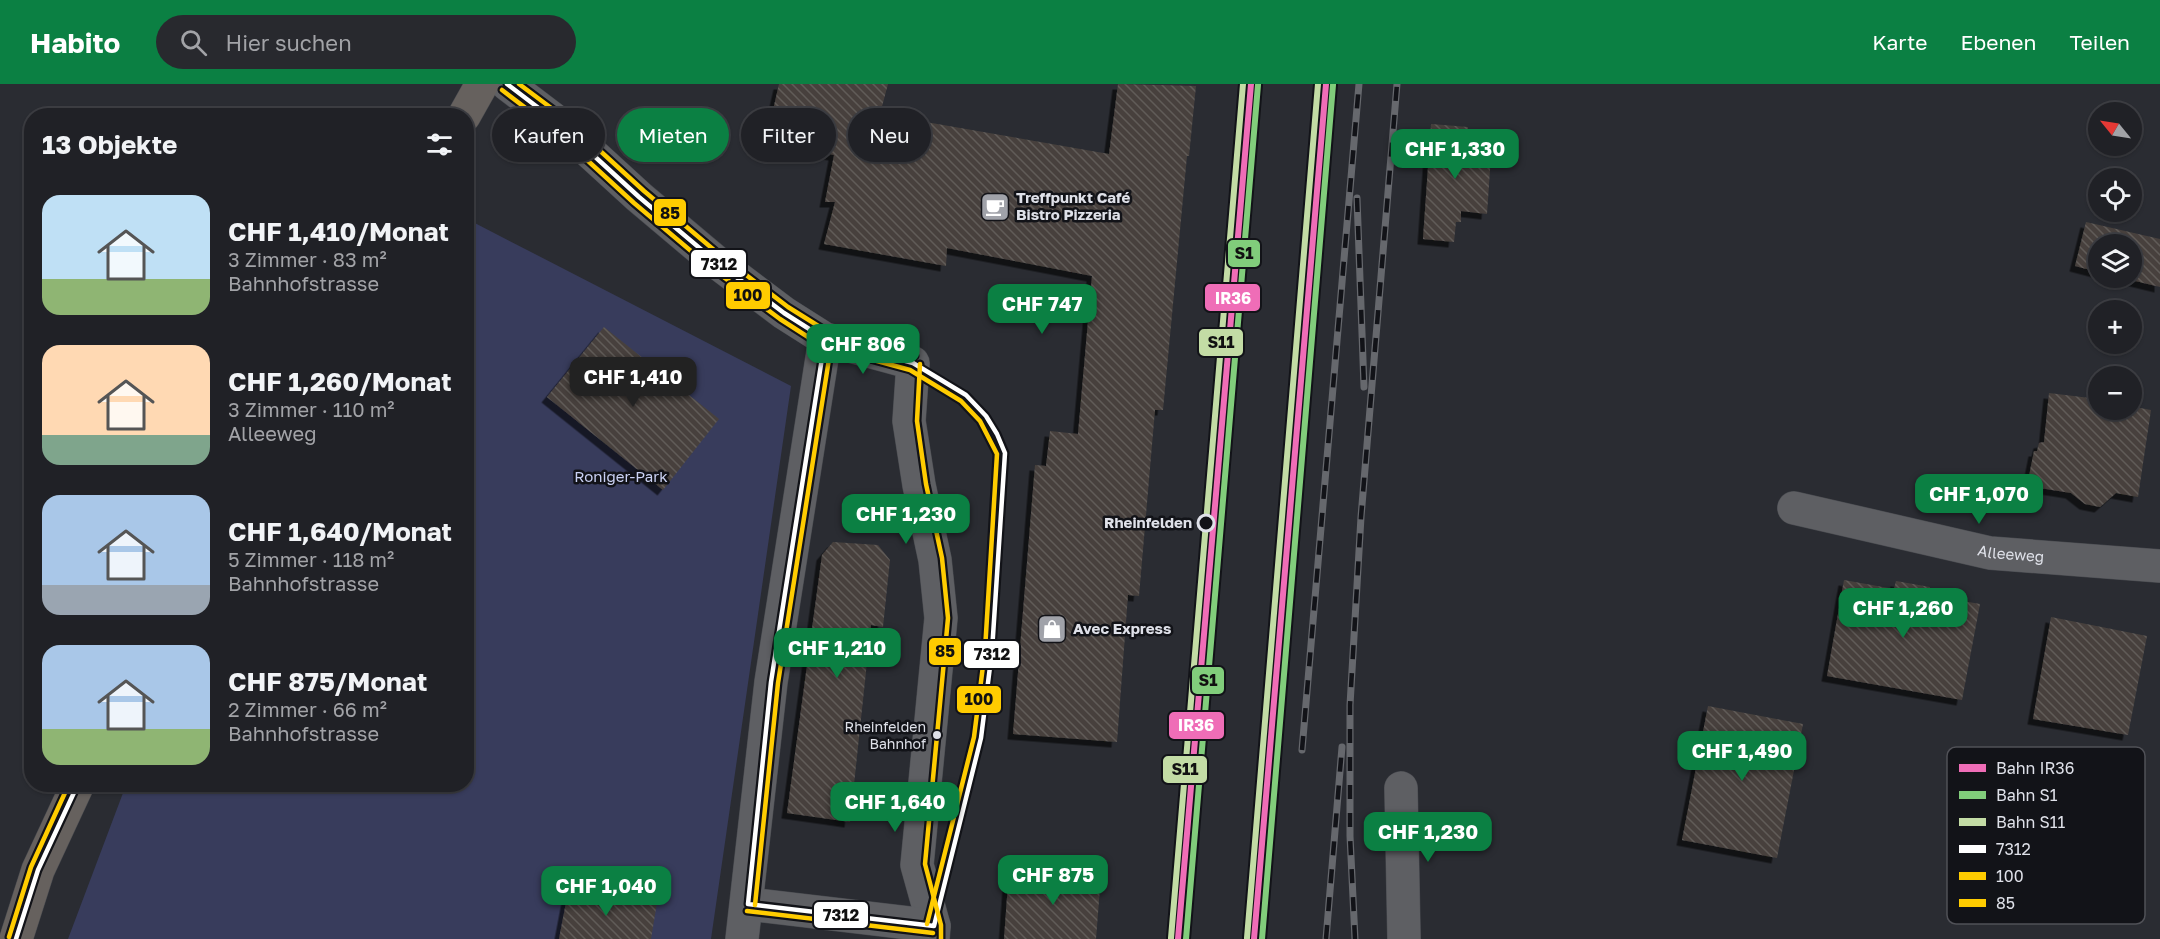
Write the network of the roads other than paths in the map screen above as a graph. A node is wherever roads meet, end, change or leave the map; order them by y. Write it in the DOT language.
graph roads {
  1 [pos="482,84"];
  2 [pos="507,84"];
  3 [pos="468,108"];
  4 [pos="825,339"];
  5 [pos="1794,508"];
  6 [pos="2160,566"];
  7 [pos="1401,788"];
  8 [pos="74,792"];
  9 [pos="748,904"];
  10 [pos="933,932"];
  11 [pos="16,939"];
  12 [pos="742,939"];
  13 [pos="1404,939"];
  1 -- 3 [label="main road"];
  2 -- 4 [label="street"];
  4 -- 9 [label="street"];
  4 -- 10 [label="street"];
  5 -- 6 [label="street, Alleeweg"];
  7 -- 13 [label="street"];
  8 -- 11 [label="main road"];
  9 -- 10 [label="street"];
  9 -- 12 [label="street"];
}
